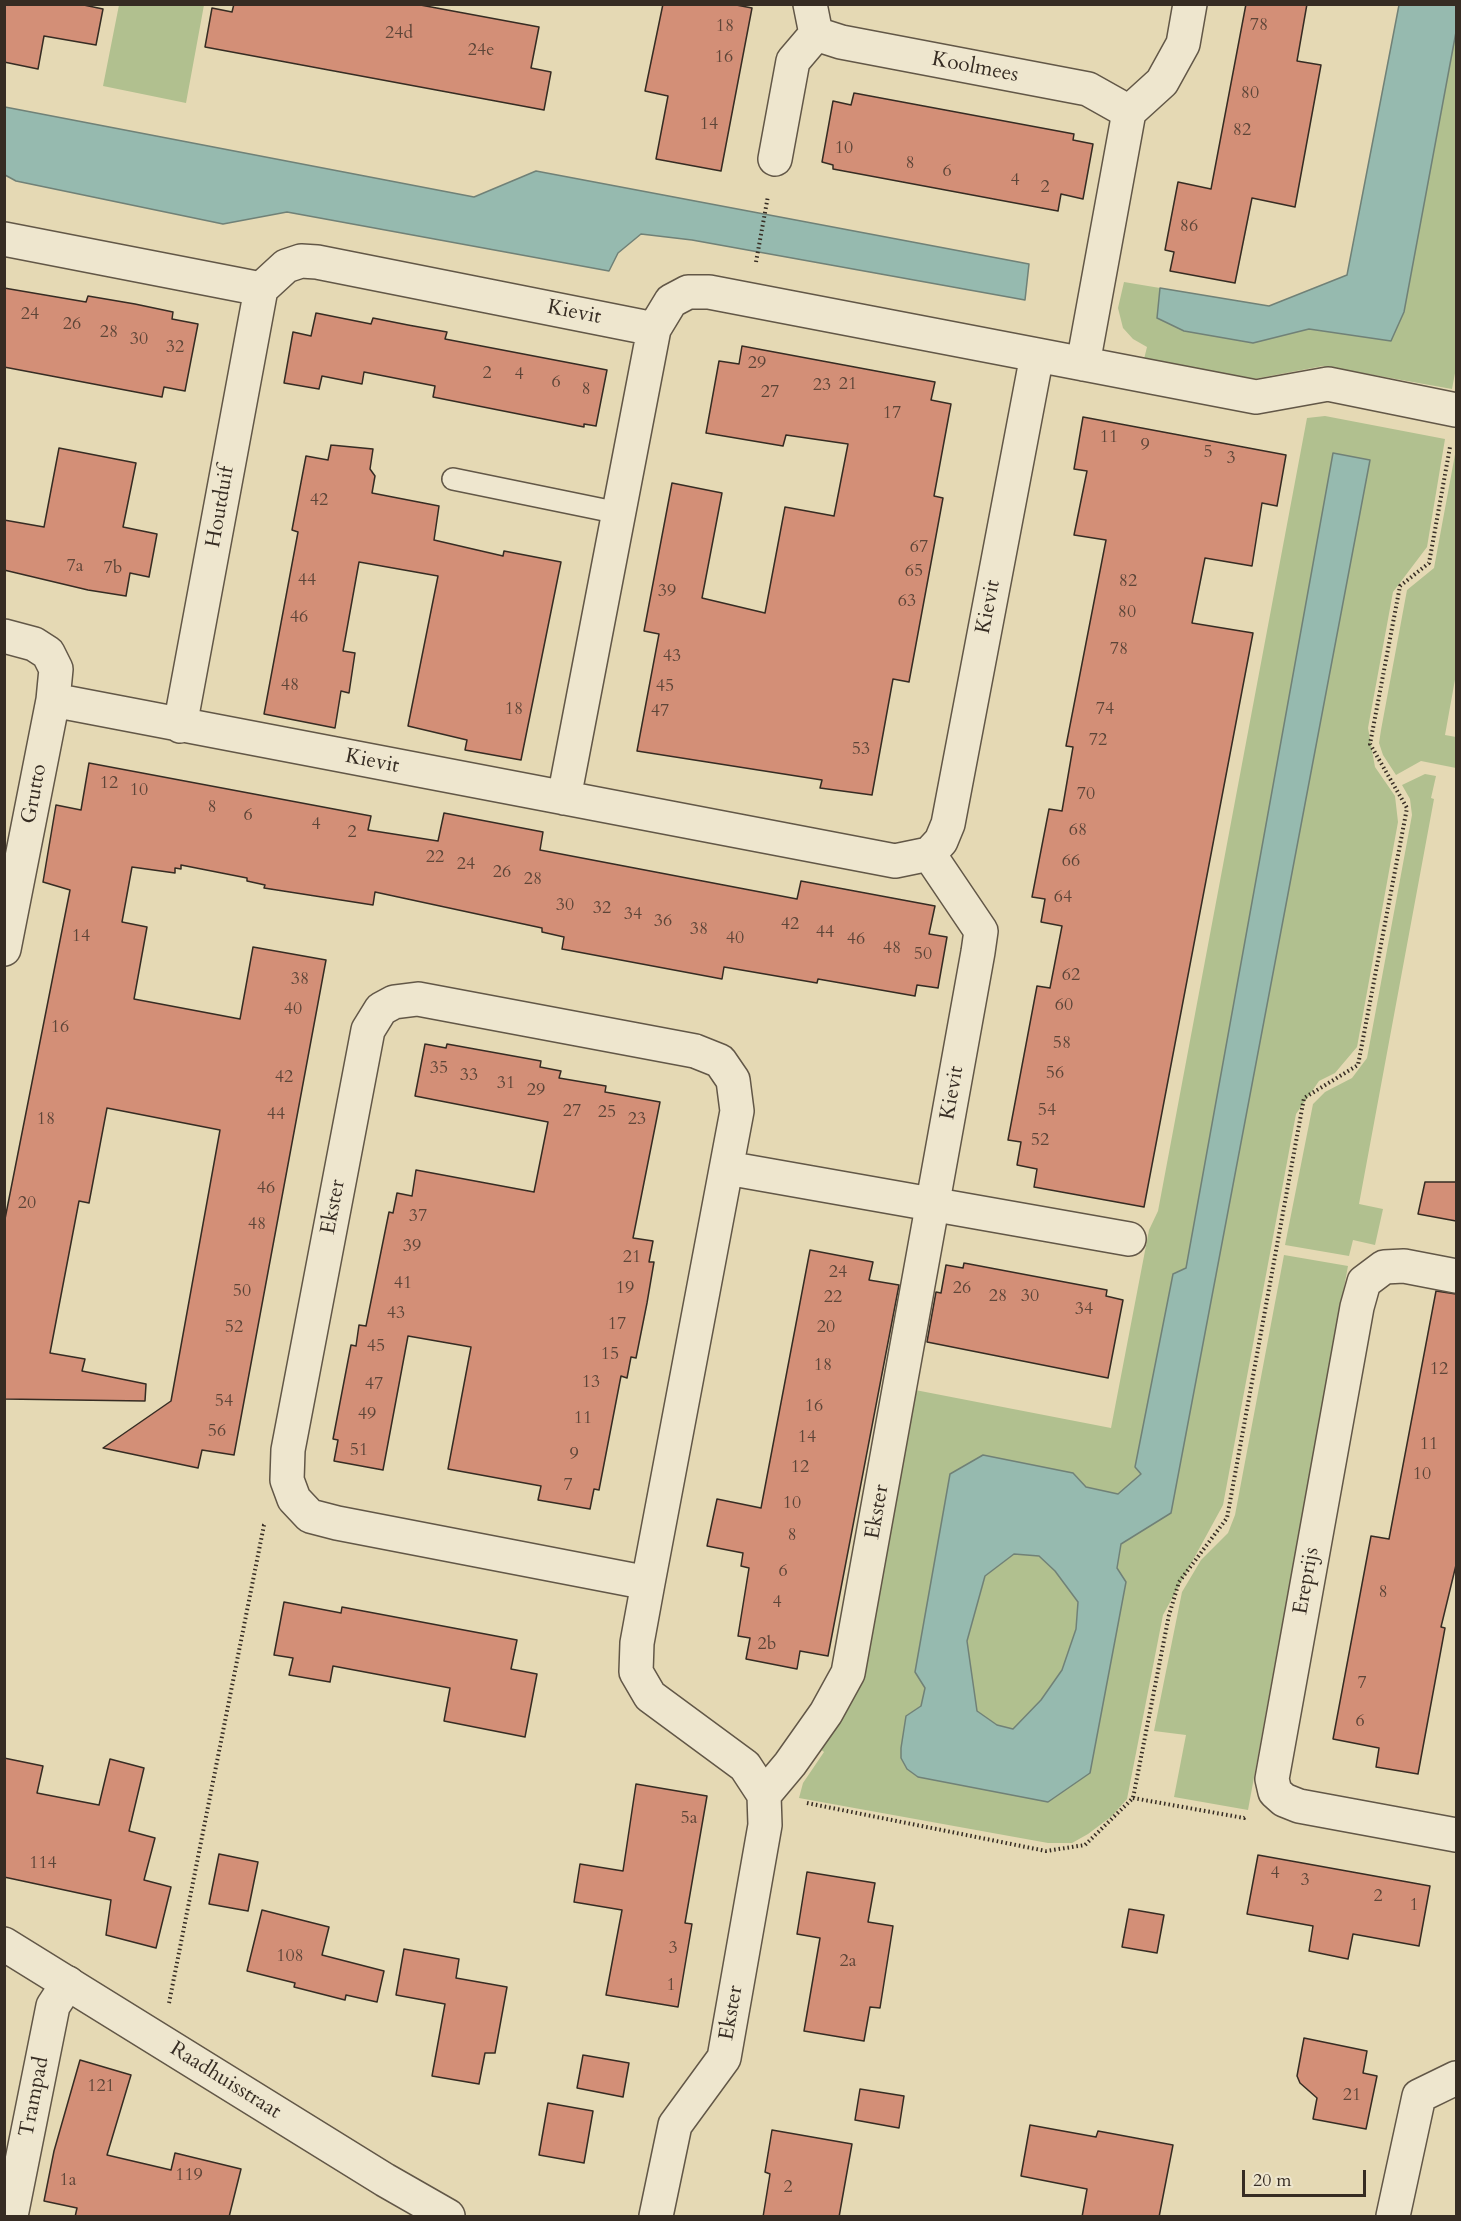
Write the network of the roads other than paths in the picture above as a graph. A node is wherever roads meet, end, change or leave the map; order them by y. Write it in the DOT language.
graph roads {
  1 [pos="1190,4"];
  2 [pos="813,19"];
  3 [pos="1129,112"];
  4 [pos="775,159"];
  5 [pos="4,239"];
  6 [pos="261,289"];
  7 [pos="654,328"];
  8 [pos="1037,354"];
  9 [pos="1083,364"];
  10 [pos="1454,424"];
  11 [pos="453,479"];
  12 [pos="620,513"];
  13 [pos="4,636"];
  14 [pos="53,700"];
  15 [pos="180,726"];
  16 [pos="564,798"];
  17 [pos="929,855"];
  18 [pos="10,886"];
  19 [pos="4,949"];
  20 [pos="727,1168"];
  21 [pos="932,1204"];
  22 [pos="1129,1239"];
  23 [pos="1456,1276"];
  24 [pos="648,1583"];
  25 [pos="764,1795"];
  26 [pos="1456,1835"];
  27 [pos="4,1944"];
  28 [pos="68,1983"];
  29 [pos="1456,2078"];
  30 [pos="11,2217"];
  31 [pos="447,2217"];
  32 [pos="656,2217"];
  33 [pos="1393,2217"];
  1 -- 3 [label="street"];
  2 -- 3 [label="street, Koolmees"];
  2 -- 4 [label="street, Koolmees"];
  3 -- 9 [label="street"];
  5 -- 6 [label="street"];
  6 -- 7 [label="street, Kievit"];
  6 -- 15 [label="street, Houtduif"];
  7 -- 8 [label="street"];
  7 -- 12 [label="street"];
  8 -- 9 [label="street"];
  8 -- 17 [label="street, Kievit"];
  9 -- 10 [label="street"];
  11 -- 12 [label="lane"];
  12 -- 16 [label="street"];
  13 -- 14 [label="street, Grutto"];
  14 -- 15 [label="street"];
  14 -- 18 [label="street, Grutto"];
  15 -- 16 [label="street, Kievit"];
  16 -- 17 [label="street, Kievit"];
  17 -- 21 [label="street, Kievit"];
  18 -- 19 [label="street, Grutto"];
  20 -- 21 [label="street"];
  20 -- 24 [label="street, Ekster"];
  20 -- 24 [label="street, Ekster"];
  21 -- 22 [label="street"];
  21 -- 25 [label="street, Ekster"];
  23 -- 26 [label="street, Ereprijs"];
  24 -- 25 [label="street, Ekster"];
  25 -- 32 [label="street, Ekster"];
  27 -- 28 [label="street, Raadhuisstraat"];
  28 -- 30 [label="street, Trampad"];
  28 -- 31 [label="street, Raadhuisstraat"];
  29 -- 33 [label="street"];
}
